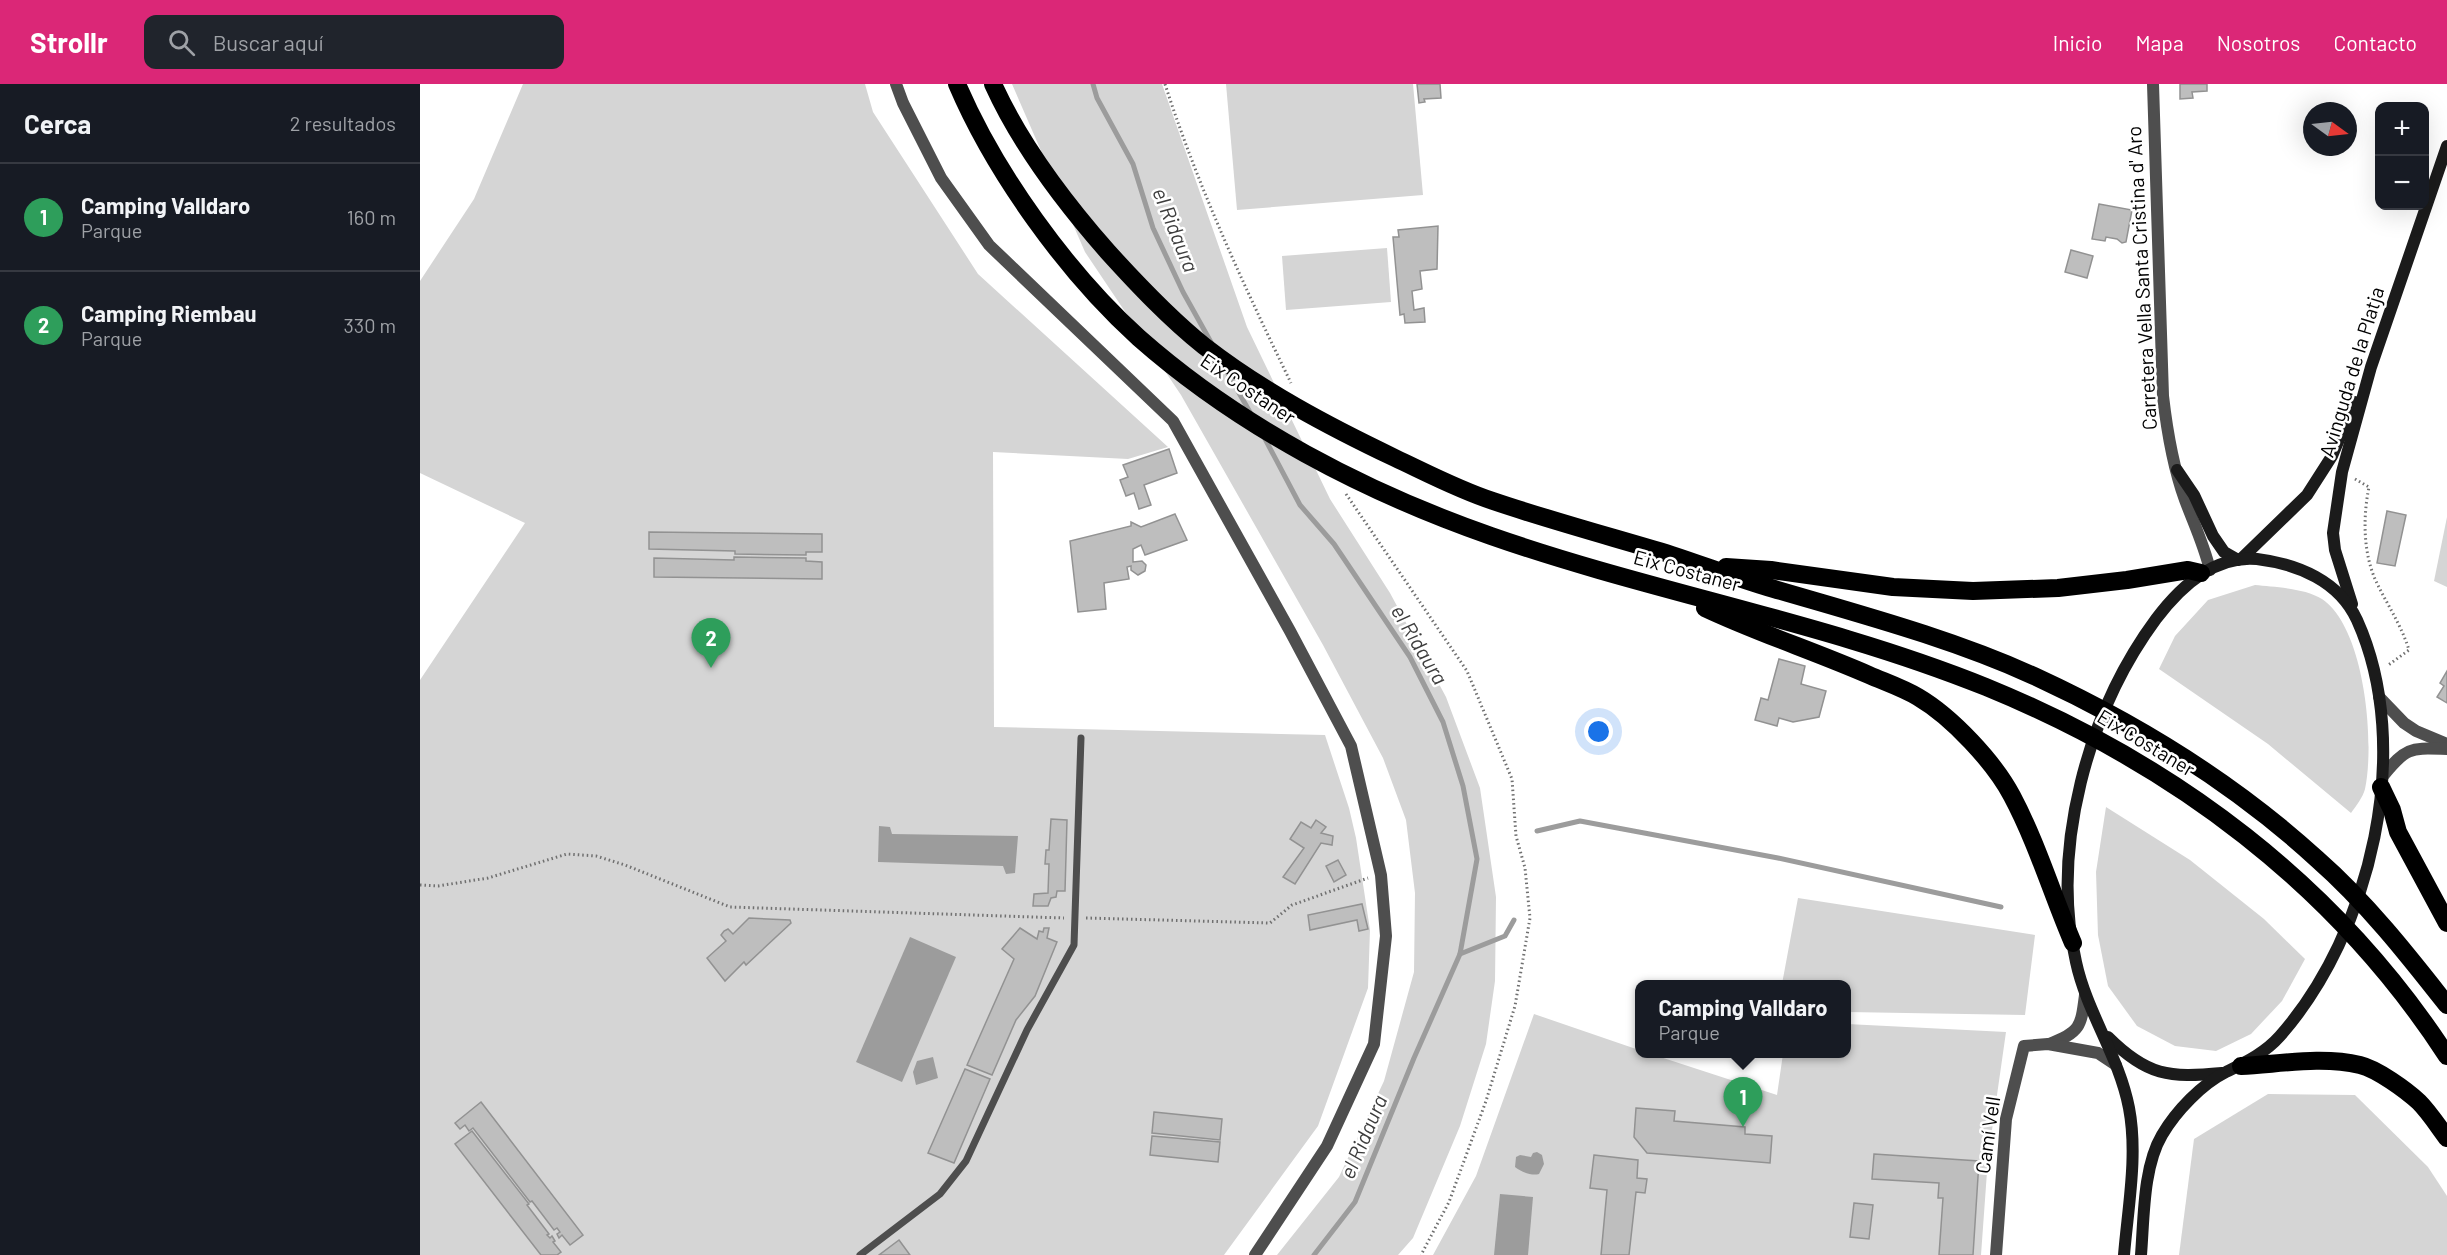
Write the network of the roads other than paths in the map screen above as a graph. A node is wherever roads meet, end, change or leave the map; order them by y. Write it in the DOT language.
graph roads {
  1 [pos="896,84"];
  2 [pos="957,84"];
  3 [pos="993,84"];
  4 [pos="2153,84"];
  5 [pos="2447,146"];
  6 [pos="2371,367"];
  7 [pos="2177,470"];
  8 [pos="2240,560"];
  9 [pos="1707,566"];
  10 [pos="2205,571"];
  11 [pos="1665,589"];
  12 [pos="2354,614"];
  13 [pos="2379,697"];
  14 [pos="1081,738"];
  15 [pos="2447,744"];
  16 [pos="2447,749"];
  17 [pos="2382,781"];
  18 [pos="2447,922"];
  19 [pos="2073,943"];
  20 [pos="2085,994"];
  21 [pos="2447,1005"];
  22 [pos="2103,1032"];
  23 [pos="2048,1044"];
  24 [pos="2447,1056"];
  25 [pos="2116,1065"];
  26 [pos="2241,1066"];
  27 [pos="2223,1073"];
  28 [pos="2447,1138"];
  29 [pos="860,1255"];
  30 [pos="1255,1255"];
  31 [pos="1996,1255"];
  32 [pos="2124,1255"];
  33 [pos="2141,1255"];
  1 -- 30 [label="street"];
  2 -- 11 [label="highway, Eix Costaner"];
  3 -- 9 [label="highway, Eix Costaner"];
  4 -- 7 [label="street, Carretera Vella Santa Cristina d' Aro"];
  5 -- 6 [label="street, Avinguda de la Platja"];
  6 -- 8 [label="street"];
  6 -- 12 [label="street, Avinguda de la Platja"];
  7 -- 8 [label="street"];
  7 -- 10 [label="street, Carretera Vella Santa Cristina d' Aro"];
  8 -- 10 [label="street"];
  8 -- 12 [label="street"];
  9 -- 10 [label="highway"];
  9 -- 21 [label="highway, Eix Costaner"];
  10 -- 19 [label="street"];
  11 -- 19 [label="highway"];
  11 -- 24 [label="highway, Eix Costaner"];
  12 -- 13 [label="street"];
  13 -- 15 [label="street"];
  13 -- 17 [label="street"];
  14 -- 29 [label="lane"];
  16 -- 17 [label="street"];
  17 -- 18 [label="highway"];
  17 -- 26 [label="street"];
  19 -- 20 [label="street"];
  20 -- 22 [label="street"];
  20 -- 23 [label="street, Camí Vell"];
  22 -- 25 [label="street"];
  22 -- 27 [label="street"];
  23 -- 25 [label="street, Camí Vell"];
  23 -- 31 [label="street, Camí Vell"];
  25 -- 32 [label="street"];
  26 -- 27 [label="street"];
  26 -- 28 [label="highway"];
  27 -- 33 [label="street"];
}
